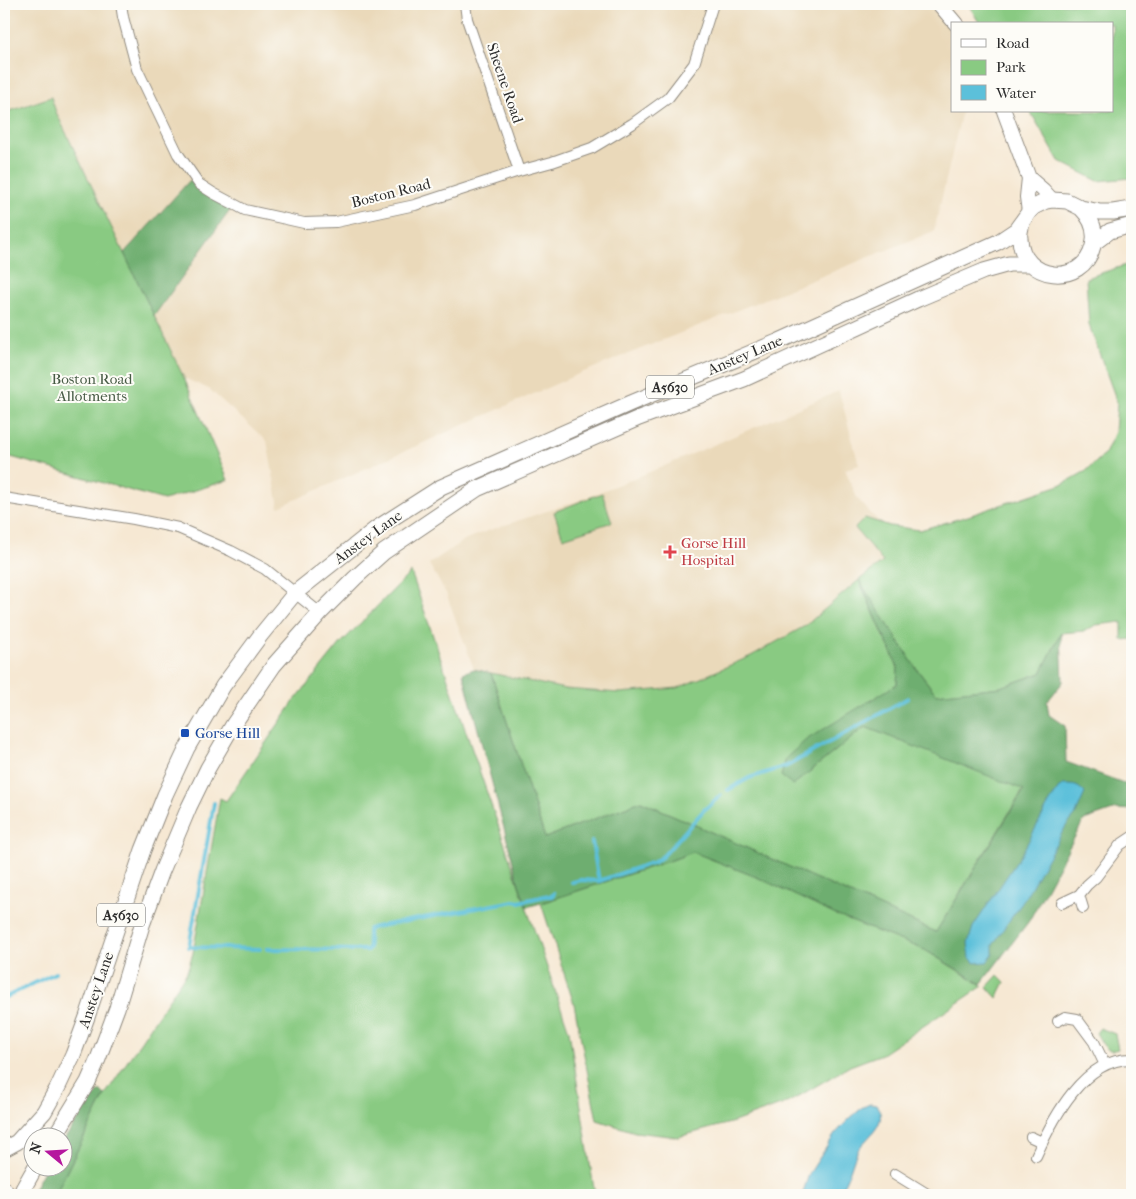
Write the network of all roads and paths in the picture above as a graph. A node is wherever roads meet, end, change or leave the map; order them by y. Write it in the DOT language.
graph roads {
  1 [pos="121,4"];
  2 [pos="465,4"];
  3 [pos="713,4"];
  4 [pos="940,4"];
  5 [pos="954,22"];
  6 [pos="1004,112"];
  7 [pos="519,171"];
  8 [pos="1029,178"];
  9 [pos="1052,200"];
  10 [pos="1081,208"];
  11 [pos="1132,209"];
  12 [pos="1026,218"];
  13 [pos="1132,225"];
  14 [pos="1094,243"];
  15 [pos="1031,264"];
  16 [pos="4,498"];
  17 [pos="295,593"];
  18 [pos="320,613"];
  19 [pos="1132,837"];
  20 [pos="1079,895"];
  21 [pos="1062,903"];
  22 [pos="1083,908"];
  23 [pos="1058,1021"];
  24 [pos="1132,1059"];
  25 [pos="1105,1065"];
  26 [pos="61,1126"];
  27 [pos="1031,1137"];
  28 [pos="1042,1142"];
  29 [pos="4,1150"];
  30 [pos="1036,1156"];
  31 [pos="895,1174"];
  32 [pos="30,1176"];
  33 [pos="4,1189"];
  34 [pos="8,1195"];
  35 [pos="22,1195"];
  36 [pos="929,1195"];
  1 -- 7 [label="street, Boston Road"];
  2 -- 7 [label="street, Sheene Road"];
  3 -- 7 [label="street, Boston Road"];
  4 -- 5 [label="street"];
  6 -- 8 [label="street"];
  8 -- 9 [label="street"];
  8 -- 12 [label="street"];
  9 -- 10 [label="main road"];
  9 -- 12 [label="main road, Anstey Lane"];
  10 -- 11 [label="main road"];
  10 -- 14 [label="main road"];
  12 -- 15 [label="main road"];
  12 -- 17 [label="main road, Anstey Lane / A5630"];
  13 -- 14 [label="main road"];
  14 -- 15 [label="main road"];
  15 -- 18 [label="main road, Anstey Lane / A5630"];
  16 -- 17 [label="street"];
  17 -- 18 [label="street"];
  17 -- 29 [label="main road, Anstey Lane / A5630"];
  18 -- 26 [label="main road, Anstey Lane / A5630"];
  19 -- 20 [label="street"];
  20 -- 21 [label="street"];
  20 -- 22 [label="street"];
  23 -- 25 [label="street"];
  24 -- 25 [label="street"];
  25 -- 28 [label="street"];
  27 -- 28 [label="street"];
  28 -- 30 [label="street"];
  31 -- 36 [label="street"];
  32 -- 35 [label="main road"];
  33 -- 34 [label="main road"];
}
